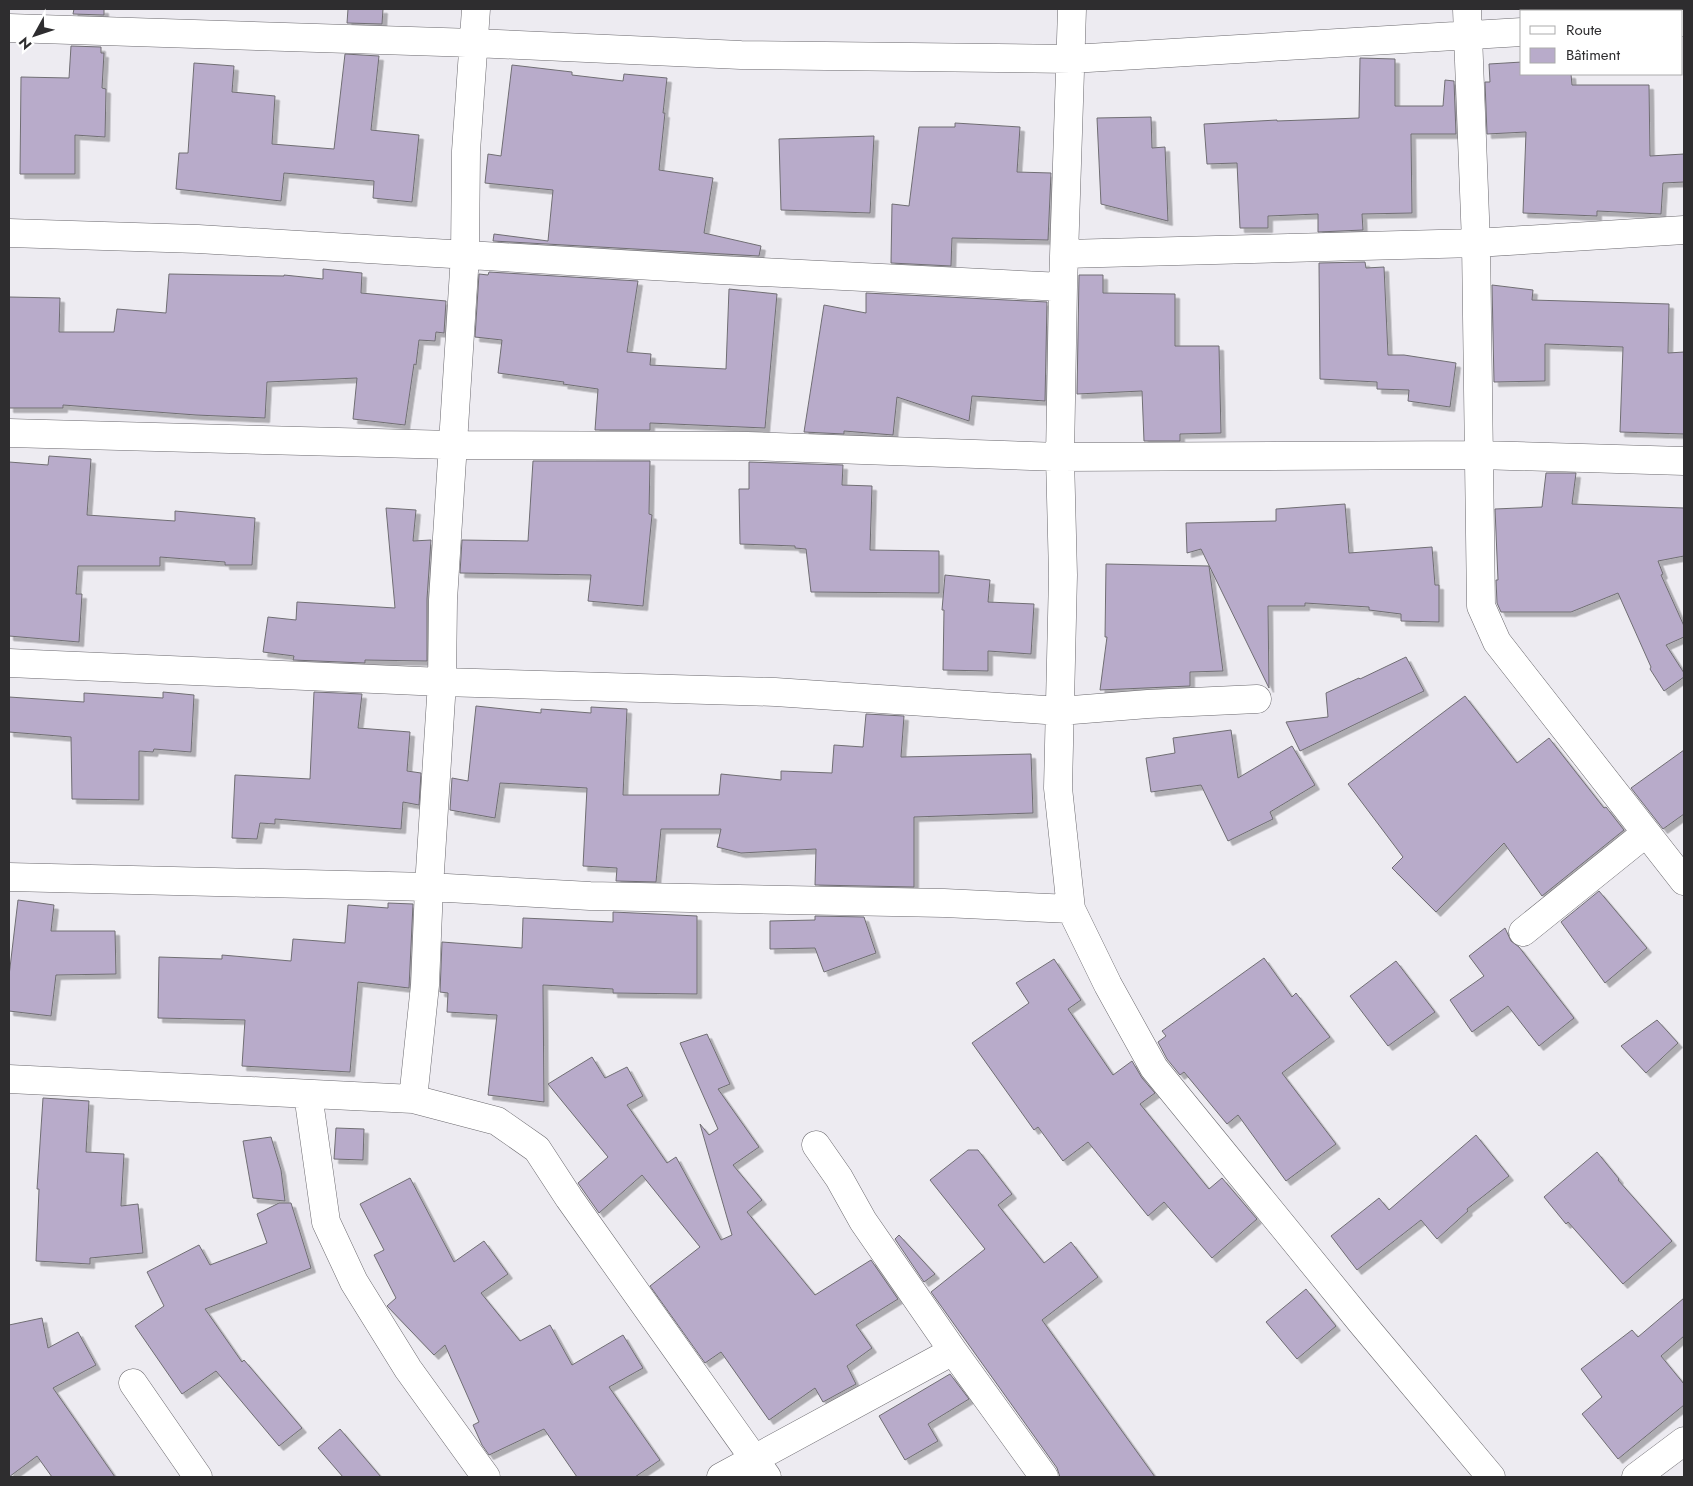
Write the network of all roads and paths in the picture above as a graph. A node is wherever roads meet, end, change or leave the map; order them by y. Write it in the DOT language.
graph roads {
  1 [pos="476,9"];
  2 [pos="1072,9"];
  3 [pos="1468,22"];
  4 [pos="9,28"];
  5 [pos="1520,32"];
  6 [pos="474,43"];
  7 [pos="1071,59"];
  8 [pos="1684,230"];
  9 [pos="9,233"];
  10 [pos="1476,243"];
  11 [pos="1065,254"];
  12 [pos="465,255"];
  13 [pos="1063,287"];
  14 [pos="9,433"];
  15 [pos="452,445"];
  16 [pos="1479,454"];
  17 [pos="1060,457"];
  18 [pos="1684,461"];
  19 [pos="9,663"];
  20 [pos="442,682"];
  21 [pos="1257,699"];
  22 [pos="1060,711"];
  23 [pos="1646,833"];
  24 [pos="9,877"];
  25 [pos="1684,881"];
  26 [pos="429,886"];
  27 [pos="1071,909"];
  28 [pos="1523,932"];
  29 [pos="9,1079"];
  30 [pos="308,1094"];
  31 [pos="413,1100"];
  32 [pos="816,1145"];
  33 [pos="953,1351"];
  34 [pos="133,1383"];
  35 [pos="1684,1441"];
  36 [pos="760,1468"];
  37 [pos="198,1477"];
  38 [pos="486,1477"];
  39 [pos="721,1477"];
  40 [pos="1044,1477"];
  41 [pos="1491,1477"];
  42 [pos="1636,1477"];
  1 -- 6 [label="street"];
  2 -- 7 [label="street"];
  3 -- 5 [label="street"];
  3 -- 7 [label="street"];
  3 -- 10 [label="street"];
  4 -- 6 [label="street"];
  6 -- 7 [label="street"];
  6 -- 12 [label="street"];
  7 -- 11 [label="street"];
  8 -- 10 [label="street"];
  9 -- 12 [label="street"];
  10 -- 11 [label="street"];
  10 -- 16 [label="street"];
  11 -- 13 [label="street"];
  12 -- 13 [label="street"];
  12 -- 15 [label="street"];
  13 -- 17 [label="street"];
  14 -- 15 [label="street"];
  15 -- 17 [label="street"];
  15 -- 20 [label="street"];
  16 -- 17 [label="street"];
  16 -- 18 [label="street"];
  16 -- 23 [label="street"];
  17 -- 22 [label="street"];
  19 -- 20 [label="street"];
  20 -- 22 [label="street"];
  20 -- 26 [label="street"];
  21 -- 22 [label="street"];
  22 -- 27 [label="street"];
  23 -- 25 [label="street"];
  23 -- 28 [label="street"];
  24 -- 26 [label="street"];
  26 -- 27 [label="street"];
  26 -- 31 [label="street"];
  27 -- 41 [label="street"];
  29 -- 30 [label="street"];
  30 -- 31 [label="street"];
  30 -- 38 [label="street"];
  31 -- 36 [label="street"];
  32 -- 33 [label="street"];
  33 -- 36 [label="street"];
  33 -- 40 [label="street"];
  34 -- 37 [label="street"];
  35 -- 42 [label="street"];
  36 -- 39 [label="street"];
}
